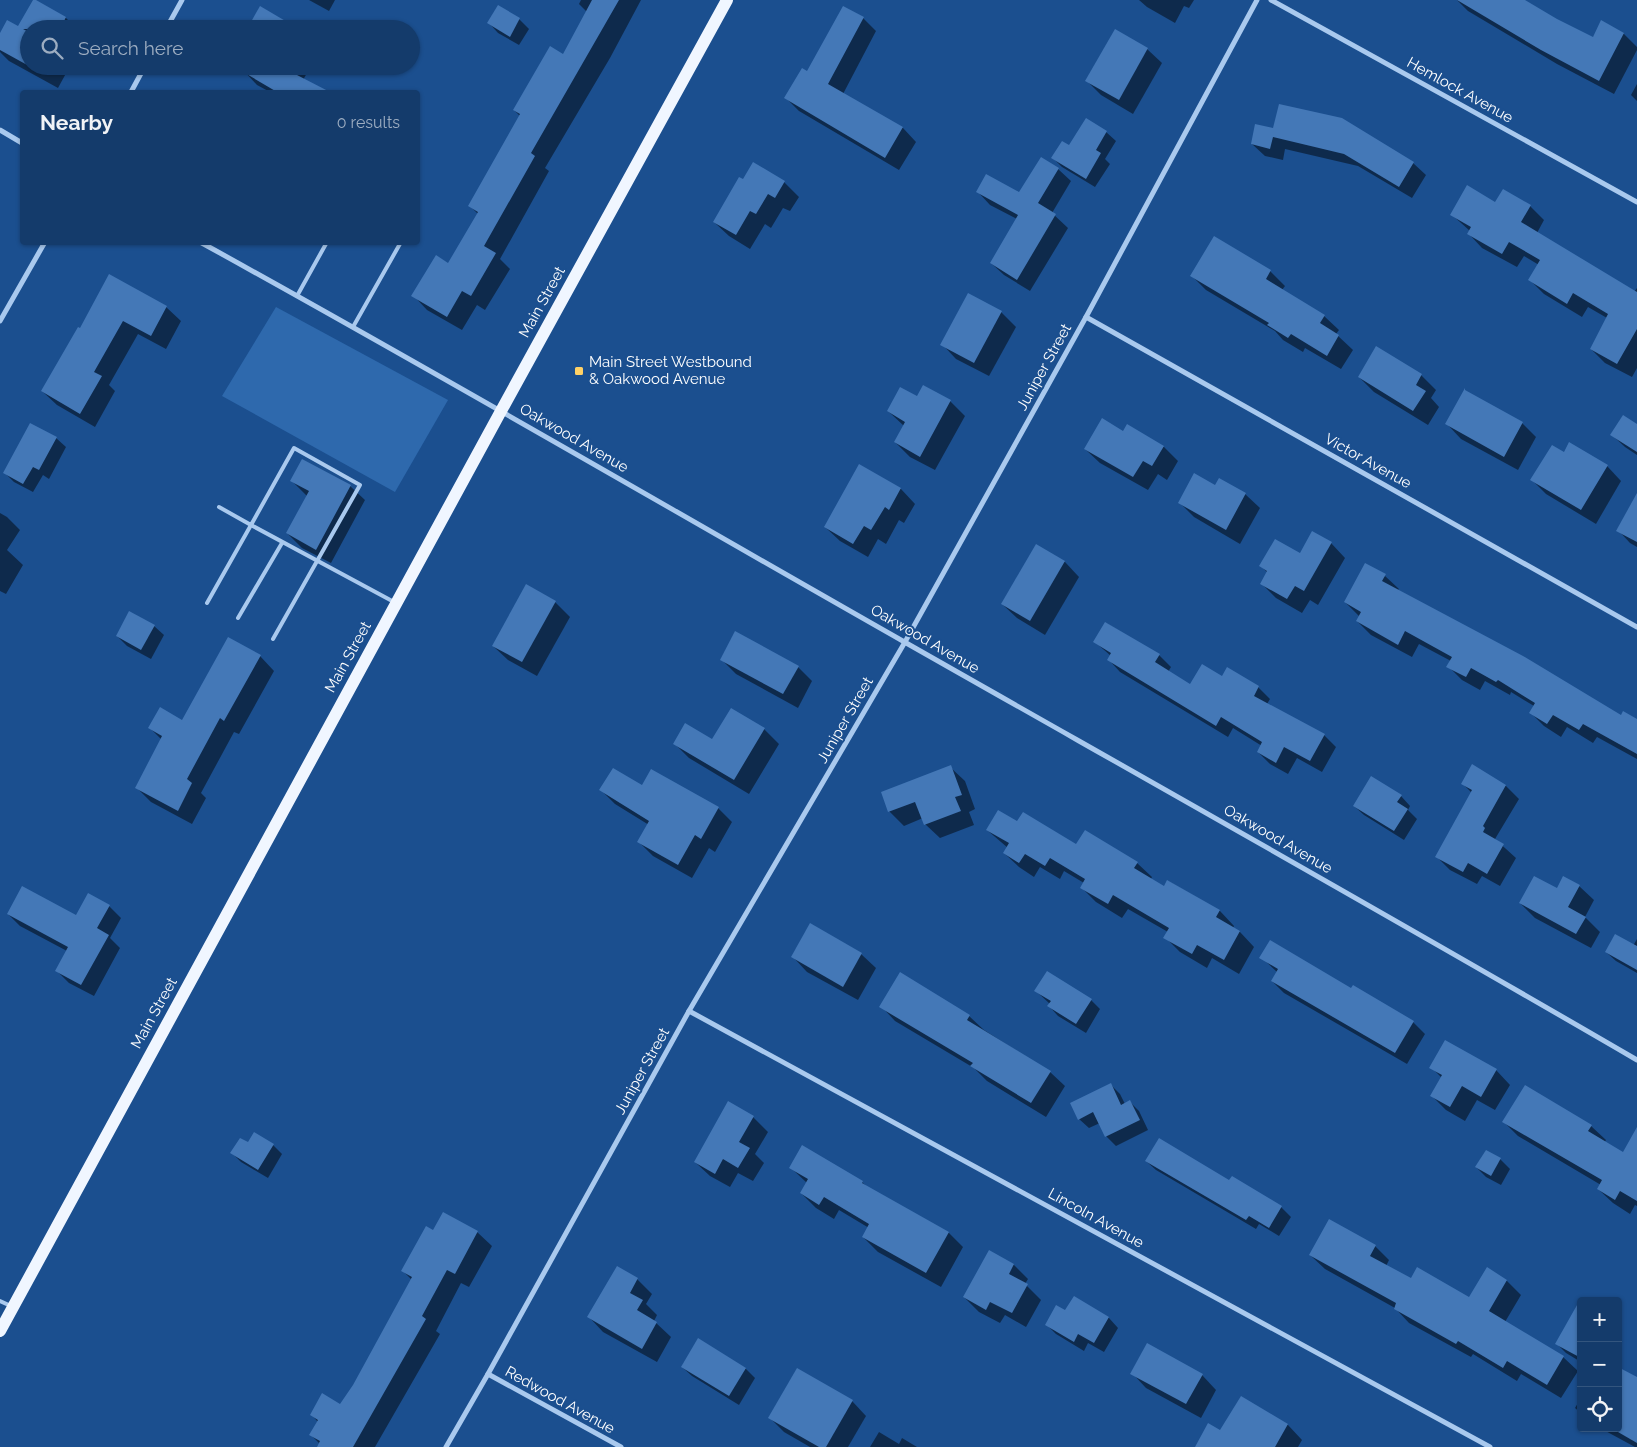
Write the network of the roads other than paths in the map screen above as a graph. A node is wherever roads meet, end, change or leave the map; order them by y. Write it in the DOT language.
graph roads {
  1 [pos="182,0"];
  2 [pos="727,0"];
  3 [pos="1257,0"];
  4 [pos="1270,0"];
  5 [pos="171,20"];
  6 [pos="140,75"];
  7 [pos="131,90"];
  8 [pos="0,130"];
  9 [pos="20,142"];
  10 [pos="1637,202"];
  11 [pos="43,245"];
  12 [pos="205,245"];
  13 [pos="324,245"];
  14 [pos="399,245"];
  15 [pos="297,296"];
  16 [pos="1086,317"];
  17 [pos="0,321"];
  18 [pos="353,327"];
  19 [pos="501,410"];
  20 [pos="219,507"];
  21 [pos="251,525"];
  22 [pos="282,543"];
  23 [pos="317,561"];
  24 [pos="207,603"];
  25 [pos="396,603"];
  26 [pos="238,618"];
  27 [pos="1637,627"];
  28 [pos="273,639"];
  29 [pos="905,642"];
  30 [pos="689,1011"];
  31 [pos="1637,1060"];
  32 [pos="0,1300"];
  33 [pos="13,1308"];
  34 [pos="0,1331"];
  35 [pos="488,1374"];
  36 [pos="446,1447"];
  37 [pos="621,1447"];
  38 [pos="1490,1447"];
  1 -- 5 [label="street"];
  2 -- 19 [label="main road, Main Street"];
  3 -- 16 [label="street, Juniper Street"];
  4 -- 10 [label="street, Hemlock Avenue"];
  6 -- 7 [label="street"];
  8 -- 9 [label="street"];
  11 -- 17 [label="street"];
  12 -- 15 [label="street, Oakwood Avenue"];
  13 -- 15 [label="lane"];
  14 -- 18 [label="lane"];
  15 -- 18 [label="street, Oakwood Avenue"];
  16 -- 27 [label="street, Victor Avenue"];
  16 -- 29 [label="street, Juniper Street"];
  18 -- 19 [label="street, Oakwood Avenue"];
  19 -- 25 [label="main road, Main Street"];
  19 -- 29 [label="street, Oakwood Avenue"];
  20 -- 21 [label="lane"];
  21 -- 22 [label="lane"];
  21 -- 23 [label="lane"];
  21 -- 24 [label="lane"];
  22 -- 23 [label="lane"];
  22 -- 26 [label="lane"];
  23 -- 25 [label="lane"];
  23 -- 28 [label="lane"];
  25 -- 33 [label="main road, Main Street"];
  29 -- 30 [label="street, Juniper Street"];
  29 -- 31 [label="street, Oakwood Avenue"];
  30 -- 35 [label="street, Juniper Street"];
  30 -- 38 [label="street, Lincoln Avenue"];
  32 -- 33 [label="lane"];
  33 -- 34 [label="main road, Main Street"];
  35 -- 36 [label="street, Juniper Street"];
  35 -- 37 [label="street, Redwood Avenue"];
}
